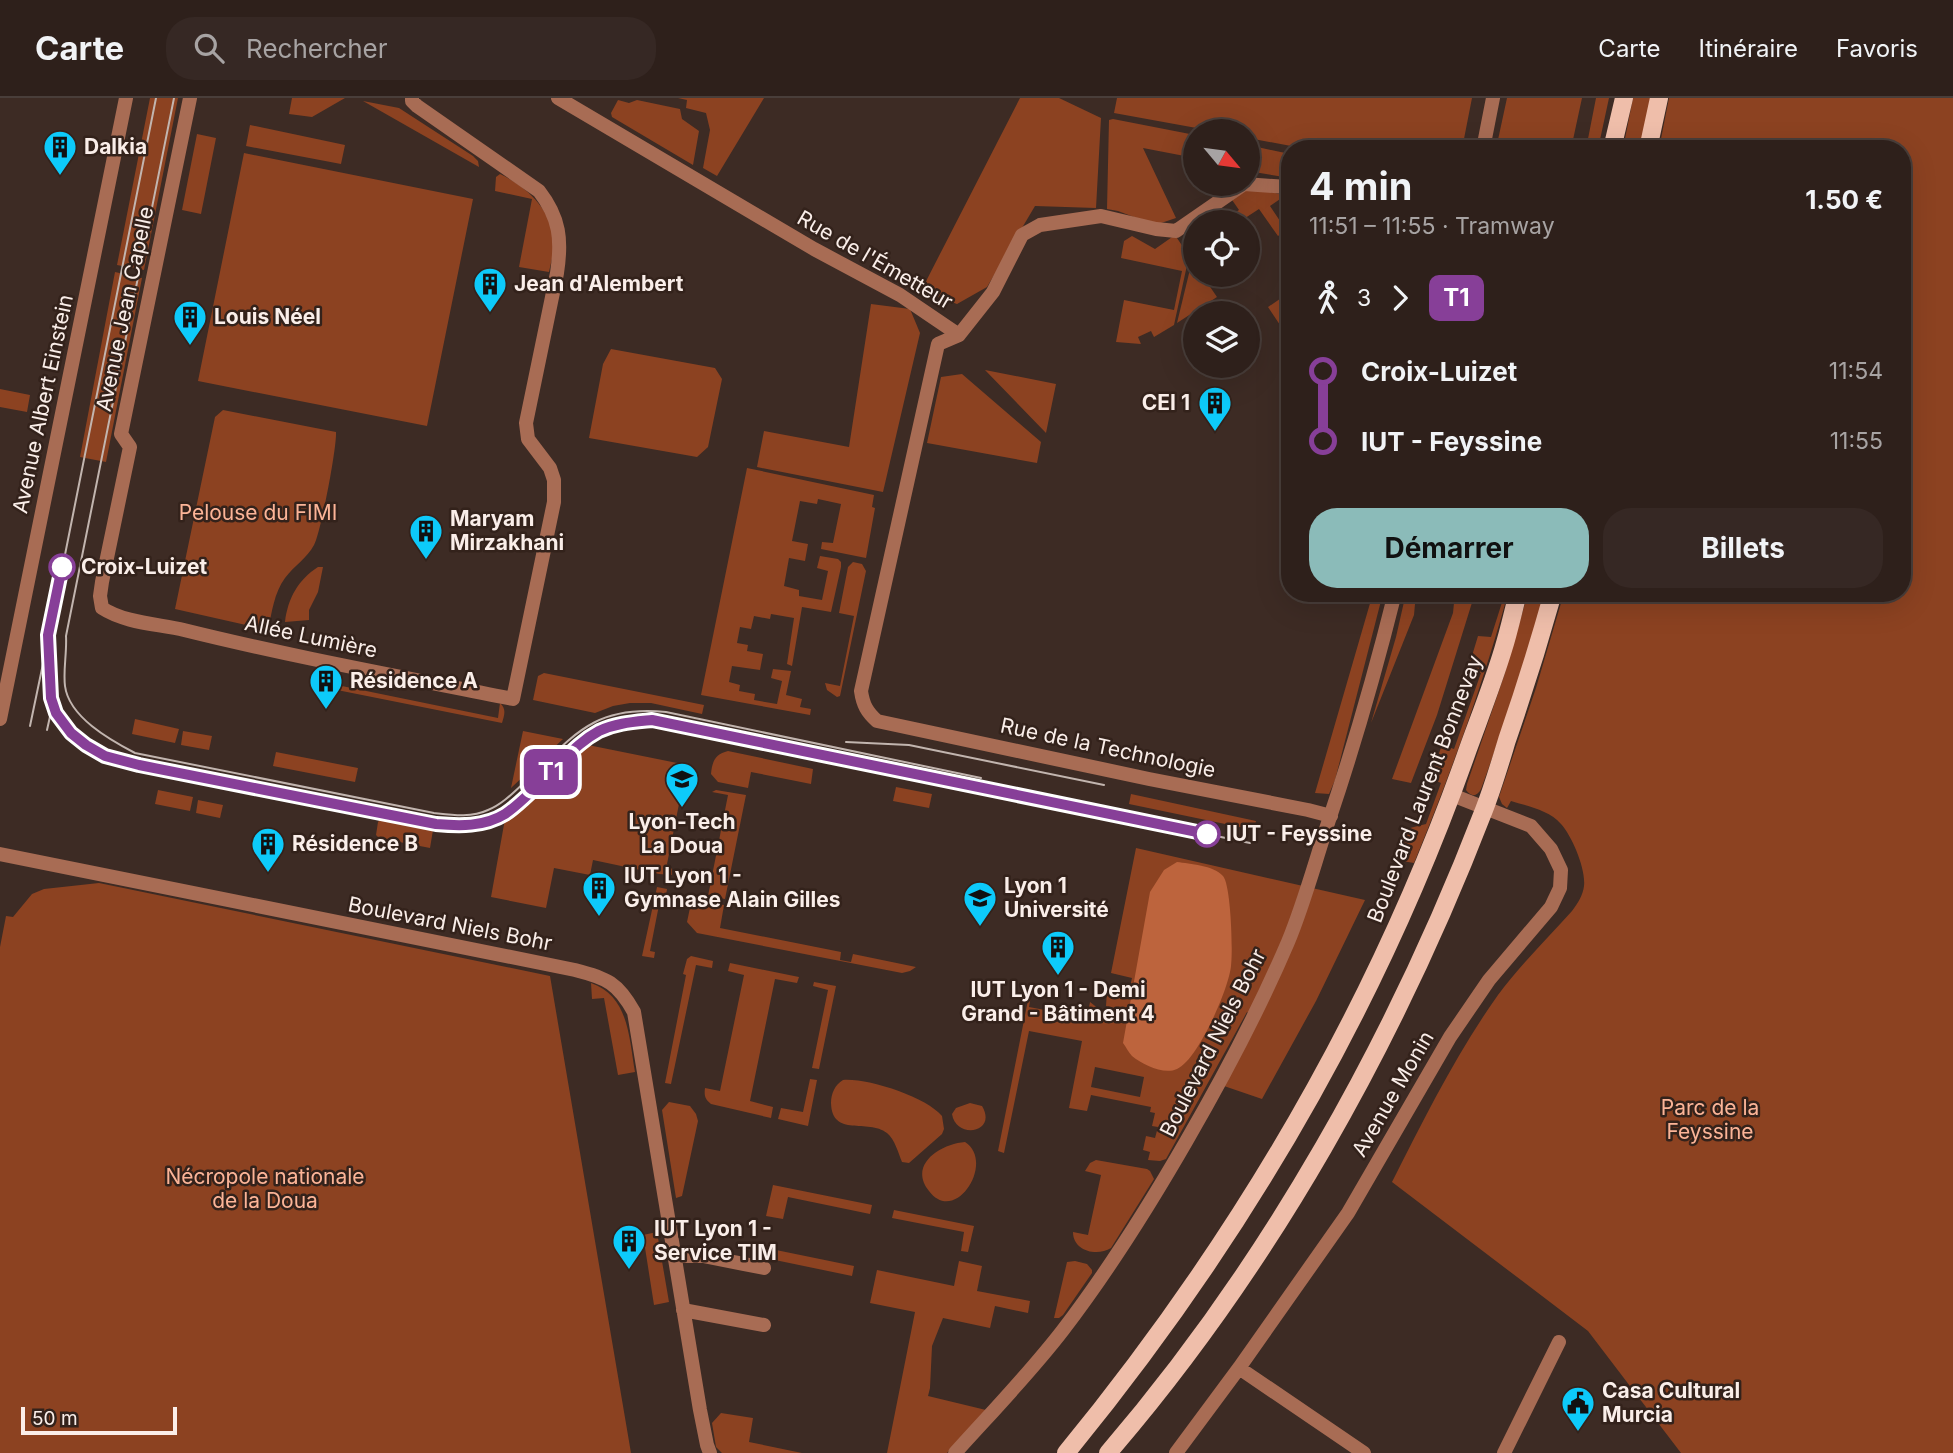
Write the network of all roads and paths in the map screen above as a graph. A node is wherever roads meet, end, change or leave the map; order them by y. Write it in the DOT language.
graph roads {
  1 [pos="126,98"];
  2 [pos="190,98"];
  3 [pos="412,98"];
  4 [pos="558,98"];
  5 [pos="1493,98"];
  6 [pos="1624,98"];
  7 [pos="1659,98"];
  8 [pos="1484,140"];
  9 [pos="1614,140"];
  10 [pos="1650,140"];
  11 [pos="1281,187"];
  12 [pos="959,335"];
  13 [pos="1393,602"];
  14 [pos="1516,602"];
  15 [pos="1550,602"];
  16 [pos="102,608"];
  17 [pos="0,719"];
  18 [pos="877,721"];
  19 [pos="1452,795"];
  20 [pos="1485,808"];
  21 [pos="1331,816"];
  22 [pos="0,854"];
  23 [pos="674,1256"];
  24 [pos="764,1268"];
  25 [pos="683,1310"];
  26 [pos="764,1325"];
  27 [pos="1559,1342"];
  28 [pos="1240,1368"];
  29 [pos="710,1453"];
  30 [pos="955,1453"];
  31 [pos="1066,1453"];
  32 [pos="1108,1453"];
  33 [pos="1176,1453"];
  34 [pos="1364,1453"];
  35 [pos="1504,1453"];
  1 -- 17 [label="street, Avenue Albert Einstein"];
  2 -- 16 [label="street, Avenue Jean Capelle"];
  3 -- 16 [label="street, Allée Lumière"];
  4 -- 12 [label="street, Rue de l'Émetteur"];
  5 -- 8 [label="street"];
  6 -- 9 [label="main road"];
  7 -- 10 [label="main road"];
  11 -- 12 [label="street"];
  12 -- 18 [label="street, Rue de l'Émetteur"];
  13 -- 21 [label="street, Boulevard Niels Bohr"];
  14 -- 19 [label="main road, Boulevard Laurent Bonnevay"];
  15 -- 20 [label="main road"];
  18 -- 21 [label="street, Rue de la Technologie"];
  19 -- 20 [label="street, Avenue Monin"];
  19 -- 31 [label="main road, Boulevard Laurent Bonnevay"];
  20 -- 28 [label="street, Avenue Monin"];
  20 -- 32 [label="main road"];
  21 -- 30 [label="street, Boulevard Niels Bohr"];
  22 -- 23 [label="street, Boulevard Niels Bohr"];
  23 -- 24 [label="street"];
  23 -- 25 [label="street, Boulevard Niels Bohr"];
  25 -- 26 [label="street"];
  25 -- 29 [label="street, Boulevard Niels Bohr"];
  27 -- 35 [label="street"];
  28 -- 33 [label="street, Avenue Monin"];
  28 -- 34 [label="street"];
}
